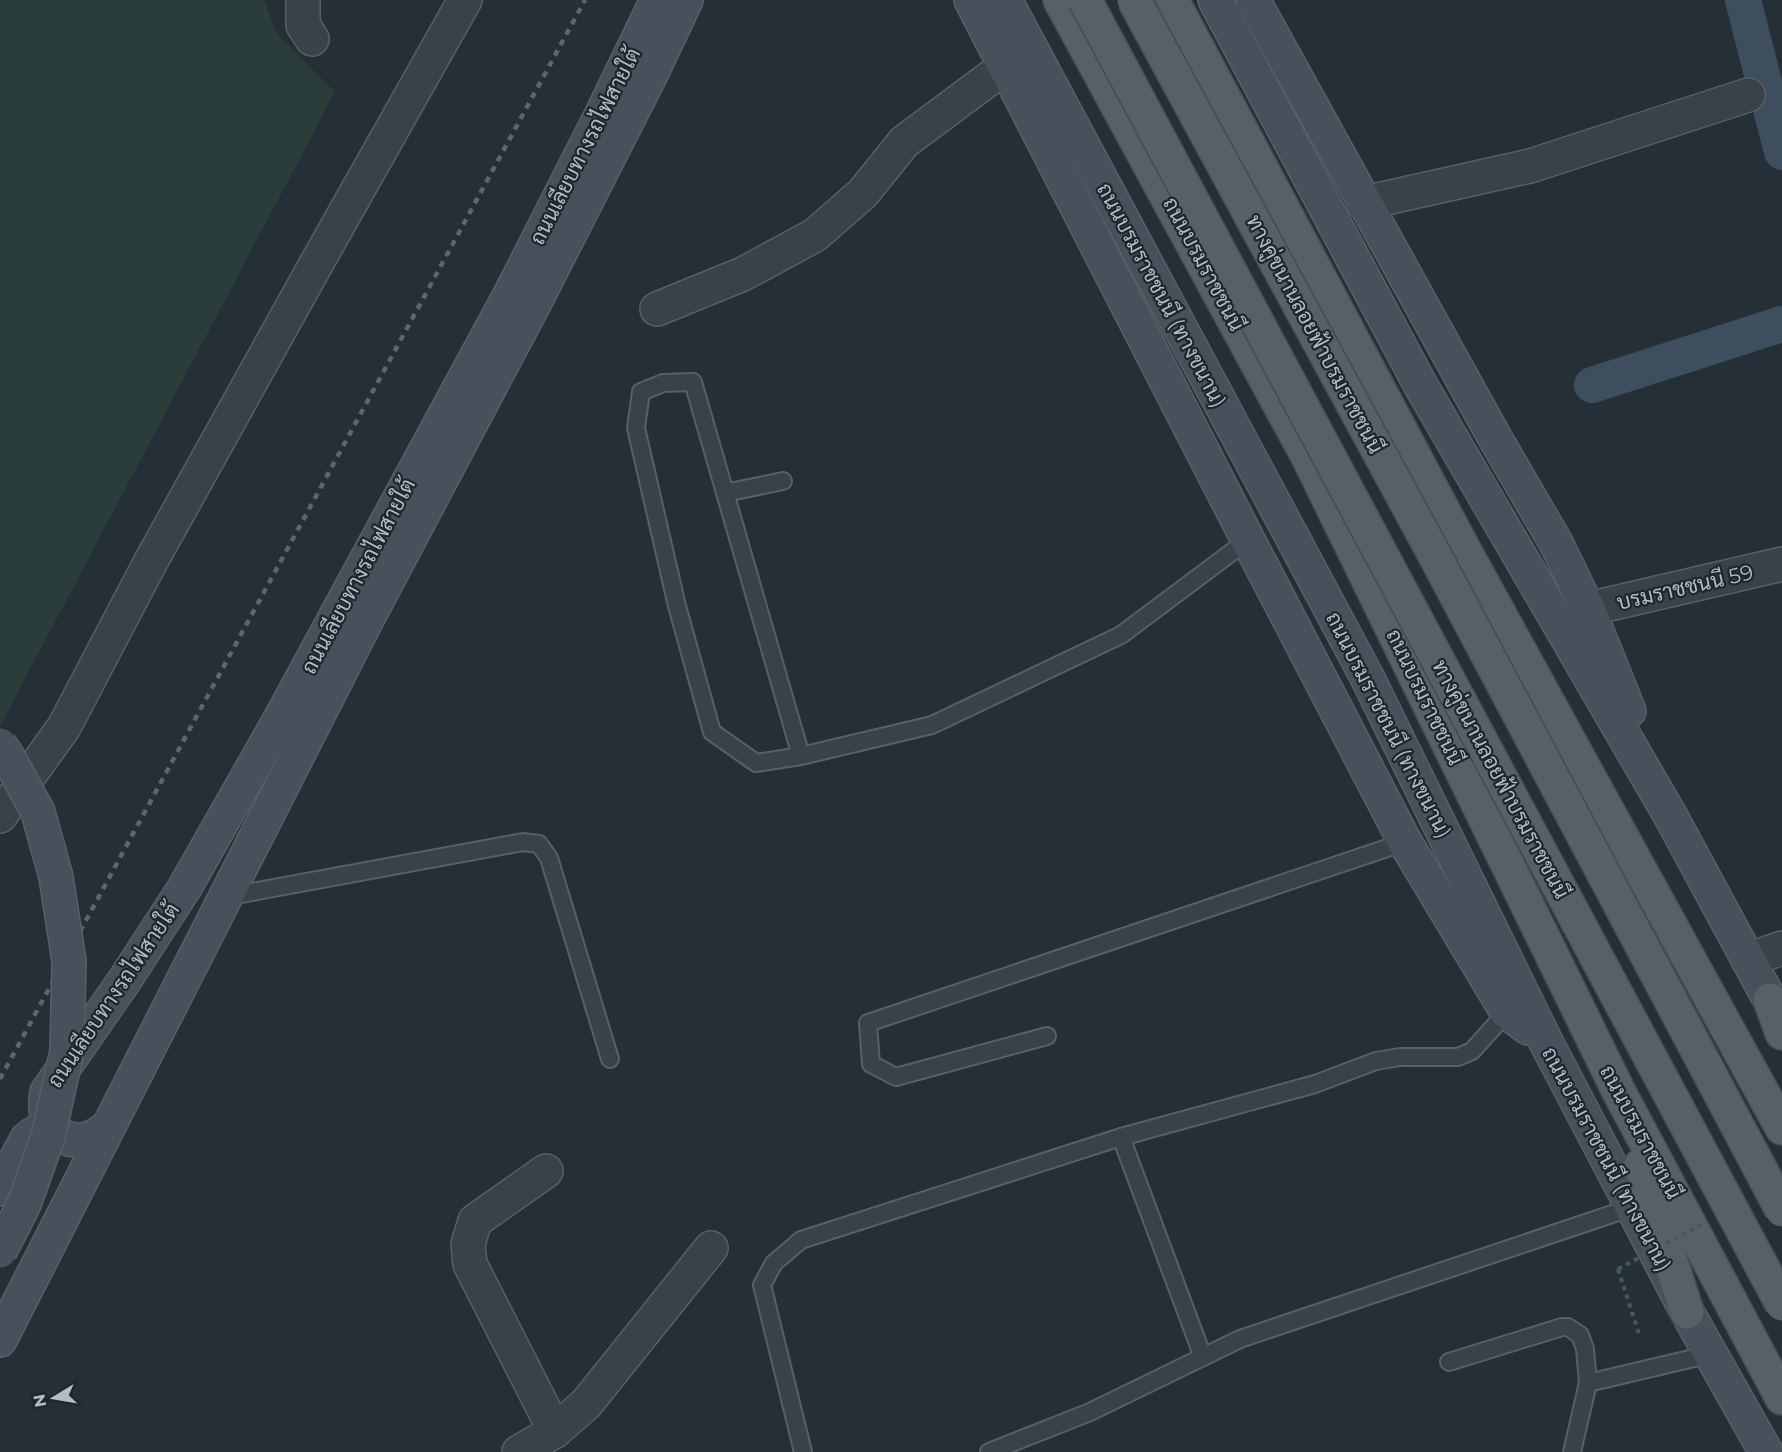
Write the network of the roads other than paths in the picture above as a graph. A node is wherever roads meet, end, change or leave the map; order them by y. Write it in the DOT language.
graph roads {
  1 [pos="303,0"];
  2 [pos="465,0"];
  3 [pos="657,0"];
  4 [pos="686,0"];
  5 [pos="971,0"];
  6 [pos="1005,0"];
  7 [pos="1060,0"];
  8 [pos="1085,0"];
  9 [pos="1134,0"];
  10 [pos="1172,0"];
  11 [pos="1215,0"];
  12 [pos="1253,0"];
  13 [pos="312,39"];
  14 [pos="1006,66"];
  15 [pos="1748,94"];
  16 [pos="1364,203"];
  17 [pos="657,309"];
  18 [pos="783,482"];
  19 [pos="724,494"];
  20 [pos="1248,540"];
  21 [pos="1782,564"];
  22 [pos="1588,609"];
  23 [pos="0,745"];
  24 [pos="801,756"];
  25 [pos="1670,815"];
  26 [pos="0,816"];
  27 [pos="1405,842"];
  28 [pos="225,897"];
  29 [pos="1782,948"];
  30 [pos="1748,960"];
  31 [pos="1776,1008"];
  32 [pos="1507,1012"];
  33 [pos="1782,1033"];
  34 [pos="1047,1036"];
  35 [pos="1546,1042"];
  36 [pos="610,1059"];
  37 [pos="1618,1090"];
  38 [pos="110,1124"];
  39 [pos="1782,1128"];
  40 [pos="59,1134"];
  41 [pos="1121,1137"];
  42 [pos="546,1171"];
  43 [pos="0,1189"];
  44 [pos="1633,1207"];
  45 [pos="1782,1210"];
  46 [pos="711,1248"];
  47 [pos="0,1251"];
  48 [pos="1782,1304"];
  49 [pos="1686,1312"];
  50 [pos="0,1340"];
  51 [pos="1711,1354"];
  52 [pos="1203,1357"];
  53 [pos="1449,1362"];
  54 [pos="1588,1383"];
  55 [pos="1782,1398"];
  56 [pos="555,1431"];
  57 [pos="519,1452"];
  58 [pos="803,1452"];
  59 [pos="989,1452"];
  60 [pos="1572,1452"];
  61 [pos="1766,1452"];
  1 -- 13 [label="street"];
  2 -- 26 [label="street"];
  3 -- 40 [label="main road, ถนนเลียบทางรถไฟสายใต้"];
  4 -- 28 [label="main road, ถนนเลียบทางรถไฟสายใต้"];
  5 -- 14 [label="main road"];
  6 -- 35 [label="main road, ถนนบรมราชชนนี (ทางขนาน)"];
  7 -- 37 [label="main road, ถนนบรมราชชนนี"];
  8 -- 48 [label="main road, ทางคู่ขนานลอยฟ้าบรมราชชนนี, bridge"];
  9 -- 45 [label="main road, ทางคู่ขนานลอยฟ้าบรมราชชนนี, bridge"];
  10 -- 39 [label="main road"];
  11 -- 25 [label="main road"];
  12 -- 16 [label="main road"];
  14 -- 17 [label="street"];
  14 -- 20 [label="main road"];
  15 -- 16 [label="street"];
  16 -- 22 [label="main road"];
  18 -- 19 [label="lane"];
  19 -- 24 [label="lane"];
  19 -- 24 [label="lane"];
  20 -- 24 [label="lane"];
  20 -- 27 [label="main road"];
  21 -- 22 [label="street, บรมราชชนนี 59"];
  22 -- 25 [label="main road"];
  23 -- 47 [label="main road, bridge"];
  25 -- 30 [label="main road"];
  27 -- 32 [label="main road"];
  27 -- 34 [label="lane"];
  28 -- 36 [label="lane"];
  28 -- 38 [label="main road, ถนนเลียบทางรถไฟสายใต้"];
  29 -- 30 [label="street"];
  30 -- 31 [label="main road"];
  31 -- 33 [label="main road"];
  32 -- 35 [label="main road"];
  32 -- 41 [label="lane"];
  35 -- 44 [label="main road, ถนนบรมราชชนนี (ทางขนาน)"];
  37 -- 49 [label="main road"];
  37 -- 55 [label="main road, ถนนบรมราชชนนี"];
  38 -- 40 [label="main road"];
  38 -- 50 [label="main road, ถนนเลียบทางรถไฟสายใต้"];
  40 -- 43 [label="main road"];
  41 -- 52 [label="lane"];
  41 -- 58 [label="lane"];
  42 -- 56 [label="street"];
  44 -- 49 [label="main road, ถนนบรมราชชนนี (ทางขนาน)"];
  44 -- 52 [label="lane"];
  46 -- 56 [label="street"];
  49 -- 51 [label="main road, ถนนบรมราชชนนี (ทางขนาน)"];
  51 -- 54 [label="lane"];
  51 -- 61 [label="main road, ถนนบรมราชชนนี (ทางขนาน)"];
  52 -- 59 [label="lane"];
  53 -- 54 [label="lane"];
  54 -- 60 [label="lane"];
  56 -- 57 [label="street"];
}
